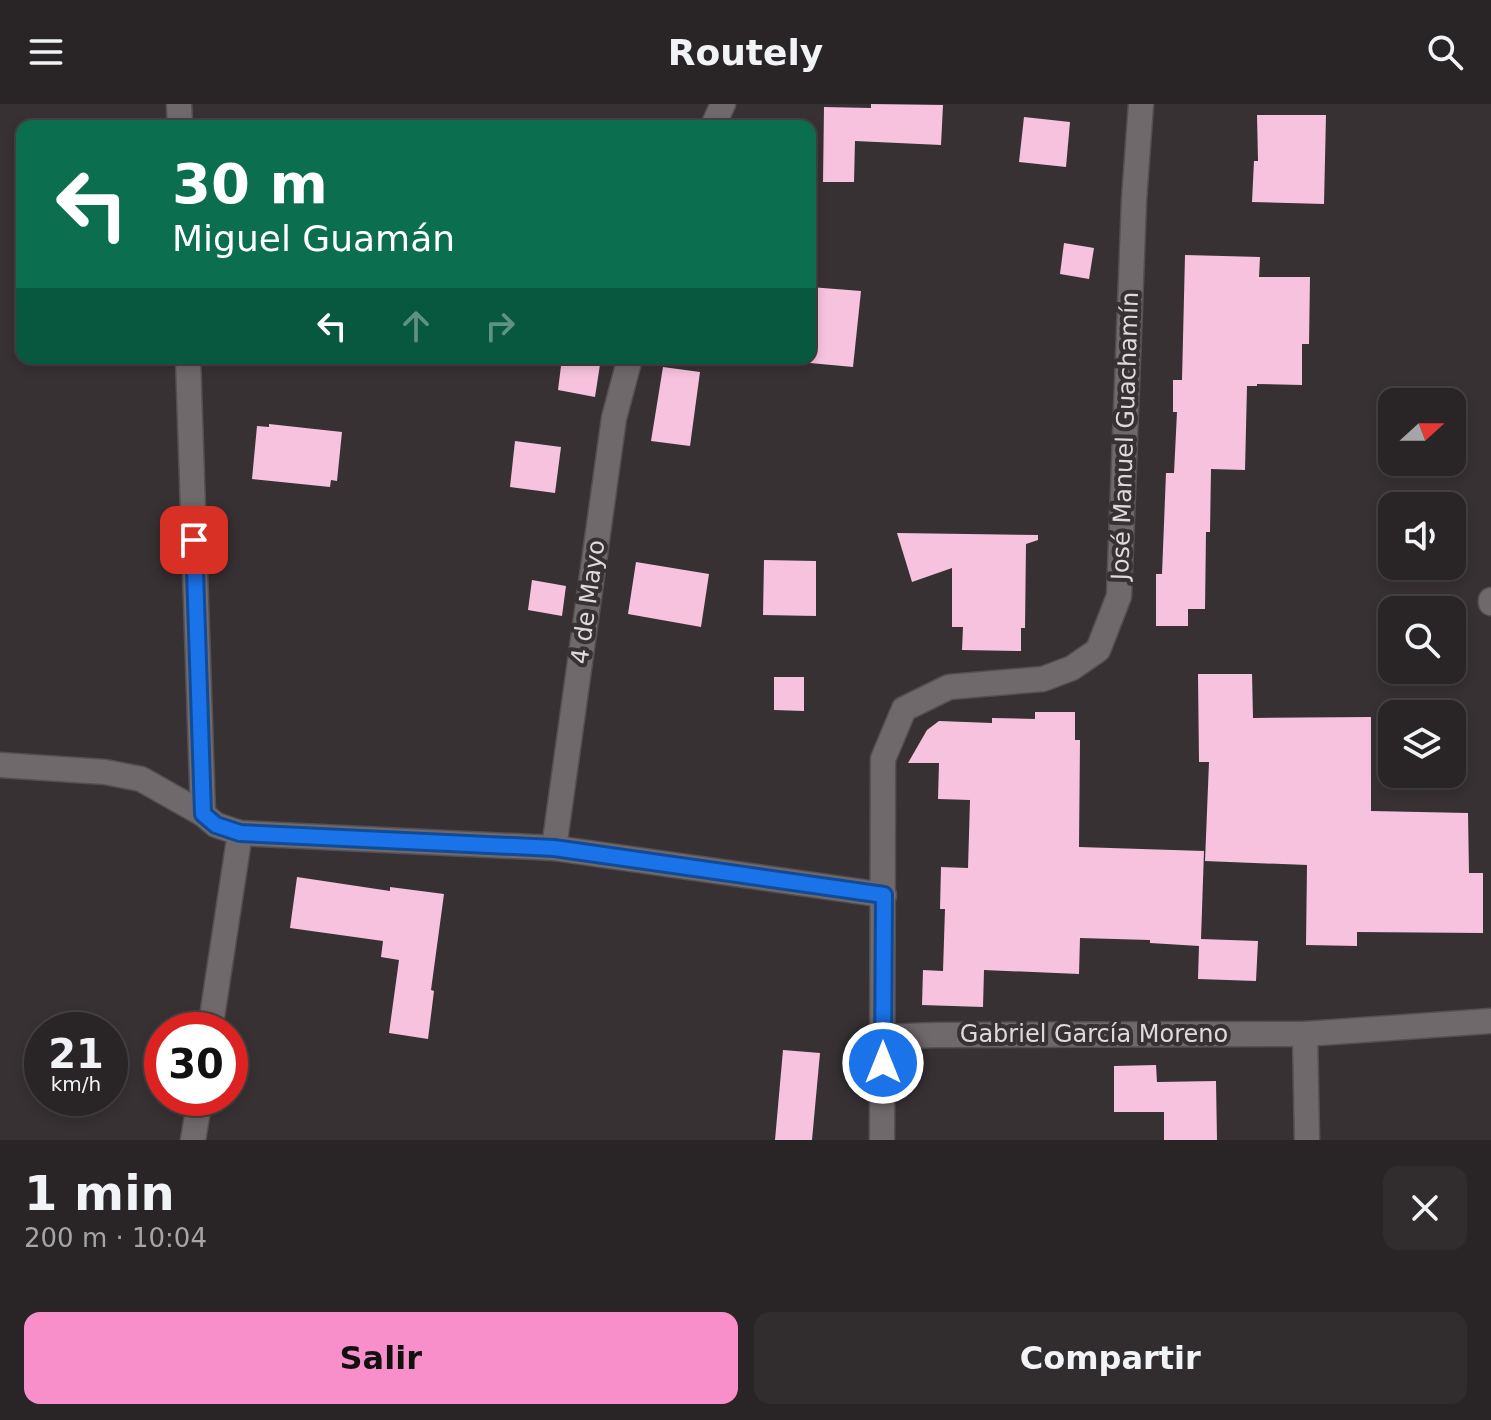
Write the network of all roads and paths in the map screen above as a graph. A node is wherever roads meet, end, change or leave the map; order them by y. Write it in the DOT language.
graph roads {
  1 [pos="1141,104"];
  2 [pos="188,364"];
  3 [pos="628,364"];
  4 [pos="0,765"];
  5 [pos="203,814"];
  6 [pos="240,833"];
  7 [pos="554,848"];
  8 [pos="884,895"];
  9 [pos="213,1012"];
  10 [pos="1491,1021"];
  11 [pos="1305,1034"];
  12 [pos="884,1037"];
  13 [pos="197,1116"];
  14 [pos="193,1140"];
  15 [pos="882,1140"];
  16 [pos="1307,1140"];
  1 -- 8 [label="street, José Manuel Guachamín"];
  2 -- 5 [label="street"];
  3 -- 7 [label="street, 4 de Mayo"];
  4 -- 5 [label="street"];
  5 -- 6 [label="street"];
  6 -- 7 [label="street"];
  6 -- 9 [label="street"];
  7 -- 8 [label="street"];
  8 -- 12 [label="street, José Manuel Guachamín"];
  10 -- 11 [label="street, Gabriel García Moreno"];
  11 -- 12 [label="street, Gabriel García Moreno"];
  11 -- 16 [label="street"];
  12 -- 15 [label="street, José Manuel Guachamín"];
  13 -- 14 [label="street"];
}
